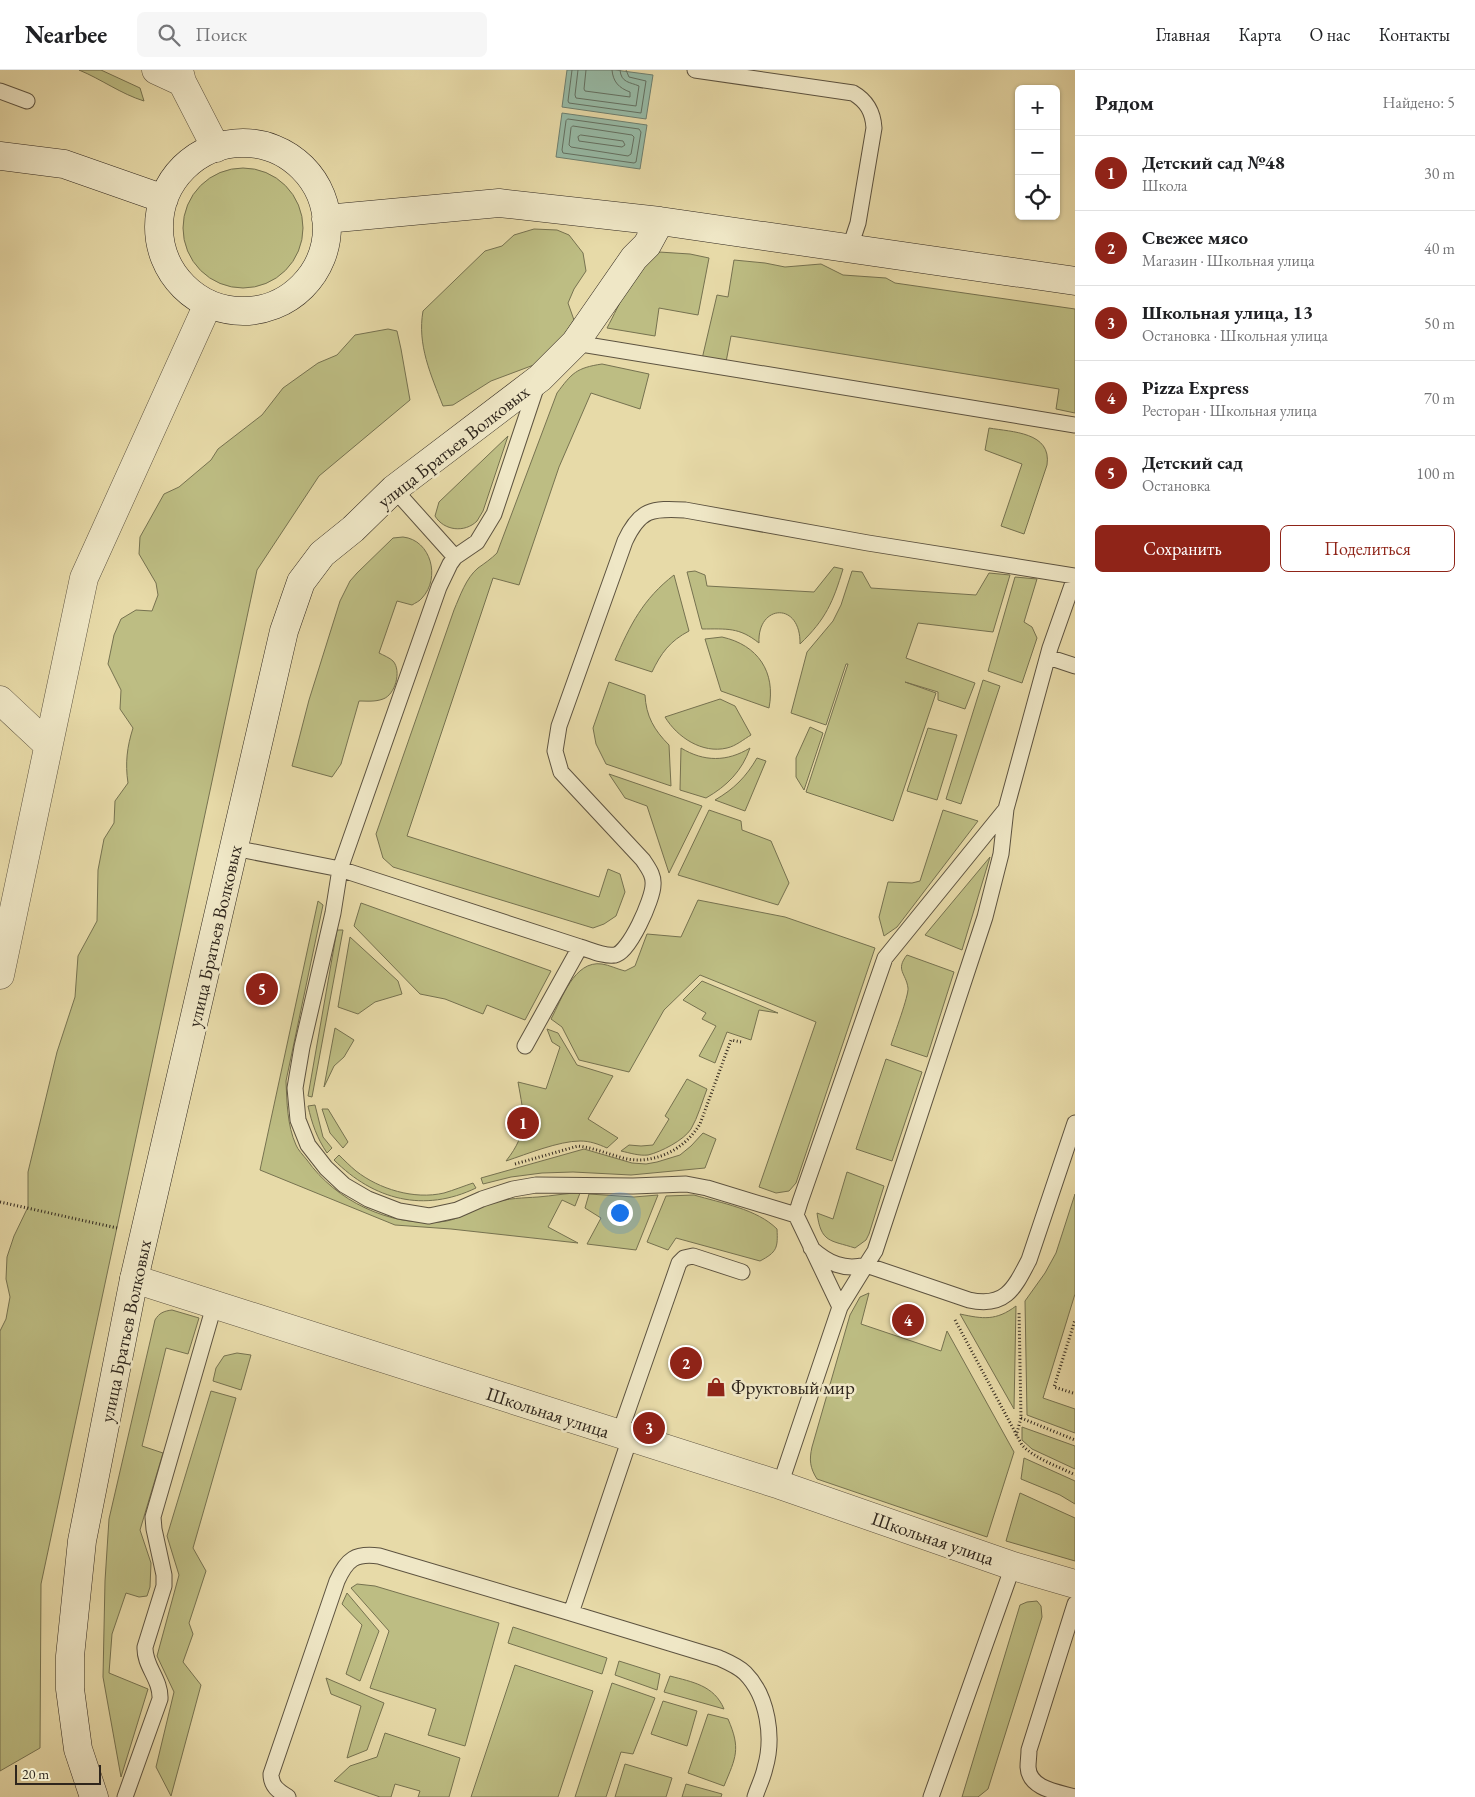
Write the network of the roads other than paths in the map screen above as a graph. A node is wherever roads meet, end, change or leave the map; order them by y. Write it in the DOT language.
graph roads {
  1 [pos="156,70"];
  2 [pos="695,70"];
  3 [pos="181,76"];
  4 [pos="0,91"];
  5 [pos="27,101"];
  6 [pos="216,148"];
  7 [pos="0,156"];
  8 [pos="164,199"];
  9 [pos="326,219"];
  10 [pos="660,221"];
  11 [pos="850,247"];
  12 [pos="1075,281"];
  13 [pos="208,304"];
  14 [pos="575,343"];
  15 [pos="540,378"];
  16 [pos="1075,425"];
  17 [pos="394,489"];
  18 [pos="455,557"];
  19 [pos="1075,577"];
  20 [pos="1048,657"];
  21 [pos="1075,666"];
  22 [pos="0,700"];
  23 [pos="48,746"];
  24 [pos="1006,809"];
  25 [pos="234,848"];
  26 [pos="340,869"];
  27 [pos="580,948"];
  28 [pos="0,975"];
  29 [pos="525,1046"];
  30 [pos="1075,1123"];
  31 [pos="796,1215"];
  32 [pos="811,1248"];
  33 [pos="866,1265"];
  34 [pos="742,1272"];
  35 [pos="134,1280"];
  36 [pos="214,1306"];
  37 [pos="840,1307"];
  38 [pos="625,1436"];
  39 [pos="780,1485"];
  40 [pos="1013,1566"];
  41 [pos="1075,1584"];
  42 [pos="1075,1604"];
  43 [pos="571,1613"];
  44 [pos="1070,1636"];
  45 [pos="94,1797"];
  46 [pos="125,1797"];
  47 [pos="288,1797"];
  48 [pos="755,1797"];
  49 [pos="931,1797"];
  50 [pos="1075,1797"];
  1 -- 3 [label="street"];
  2 -- 11 [label="lane"];
  3 -- 6 [label="street"];
  4 -- 5 [label="lane"];
  6 -- 8 [label="street"];
  6 -- 9 [label="street"];
  7 -- 8 [label="street"];
  8 -- 13 [label="street"];
  9 -- 10 [label="street"];
  9 -- 13 [label="street"];
  10 -- 11 [label="street"];
  10 -- 14 [label="street, улица Братьев Волковых"];
  11 -- 12 [label="street"];
  13 -- 23 [label="street"];
  14 -- 15 [label="street, улица Братьев Волковых"];
  14 -- 16 [label="lane"];
  15 -- 17 [label="street, улица Братьев Волковых"];
  15 -- 18 [label="lane"];
  17 -- 18 [label="lane"];
  17 -- 25 [label="street, улица Братьев Волковых"];
  18 -- 26 [label="lane"];
  19 -- 20 [label="lane"];
  19 -- 27 [label="lane"];
  20 -- 21 [label="lane"];
  20 -- 24 [label="lane"];
  22 -- 23 [label="street"];
  23 -- 28 [label="street"];
  24 -- 31 [label="lane"];
  24 -- 33 [label="lane"];
  25 -- 26 [label="lane"];
  25 -- 35 [label="street, улица Братьев Волковых"];
  26 -- 27 [label="lane"];
  26 -- 31 [label="lane"];
  27 -- 29 [label="lane"];
  30 -- 33 [label="lane"];
  31 -- 32 [label="lane"];
  32 -- 33 [label="lane"];
  32 -- 37 [label="lane"];
  33 -- 37 [label="lane"];
  34 -- 38 [label="lane"];
  35 -- 36 [label="street, Школьная улица"];
  35 -- 45 [label="street, улица Братьев Волковых"];
  36 -- 38 [label="street, Школьная улица"];
  36 -- 46 [label="lane"];
  37 -- 39 [label="lane"];
  38 -- 39 [label="street, Школьная улица"];
  38 -- 43 [label="lane"];
  39 -- 40 [label="street, Школьная улица"];
  40 -- 41 [label="street, Школьная улица"];
  40 -- 49 [label="lane"];
  42 -- 44 [label="lane"];
  43 -- 47 [label="lane"];
  43 -- 48 [label="lane"];
  44 -- 50 [label="lane"];
}
